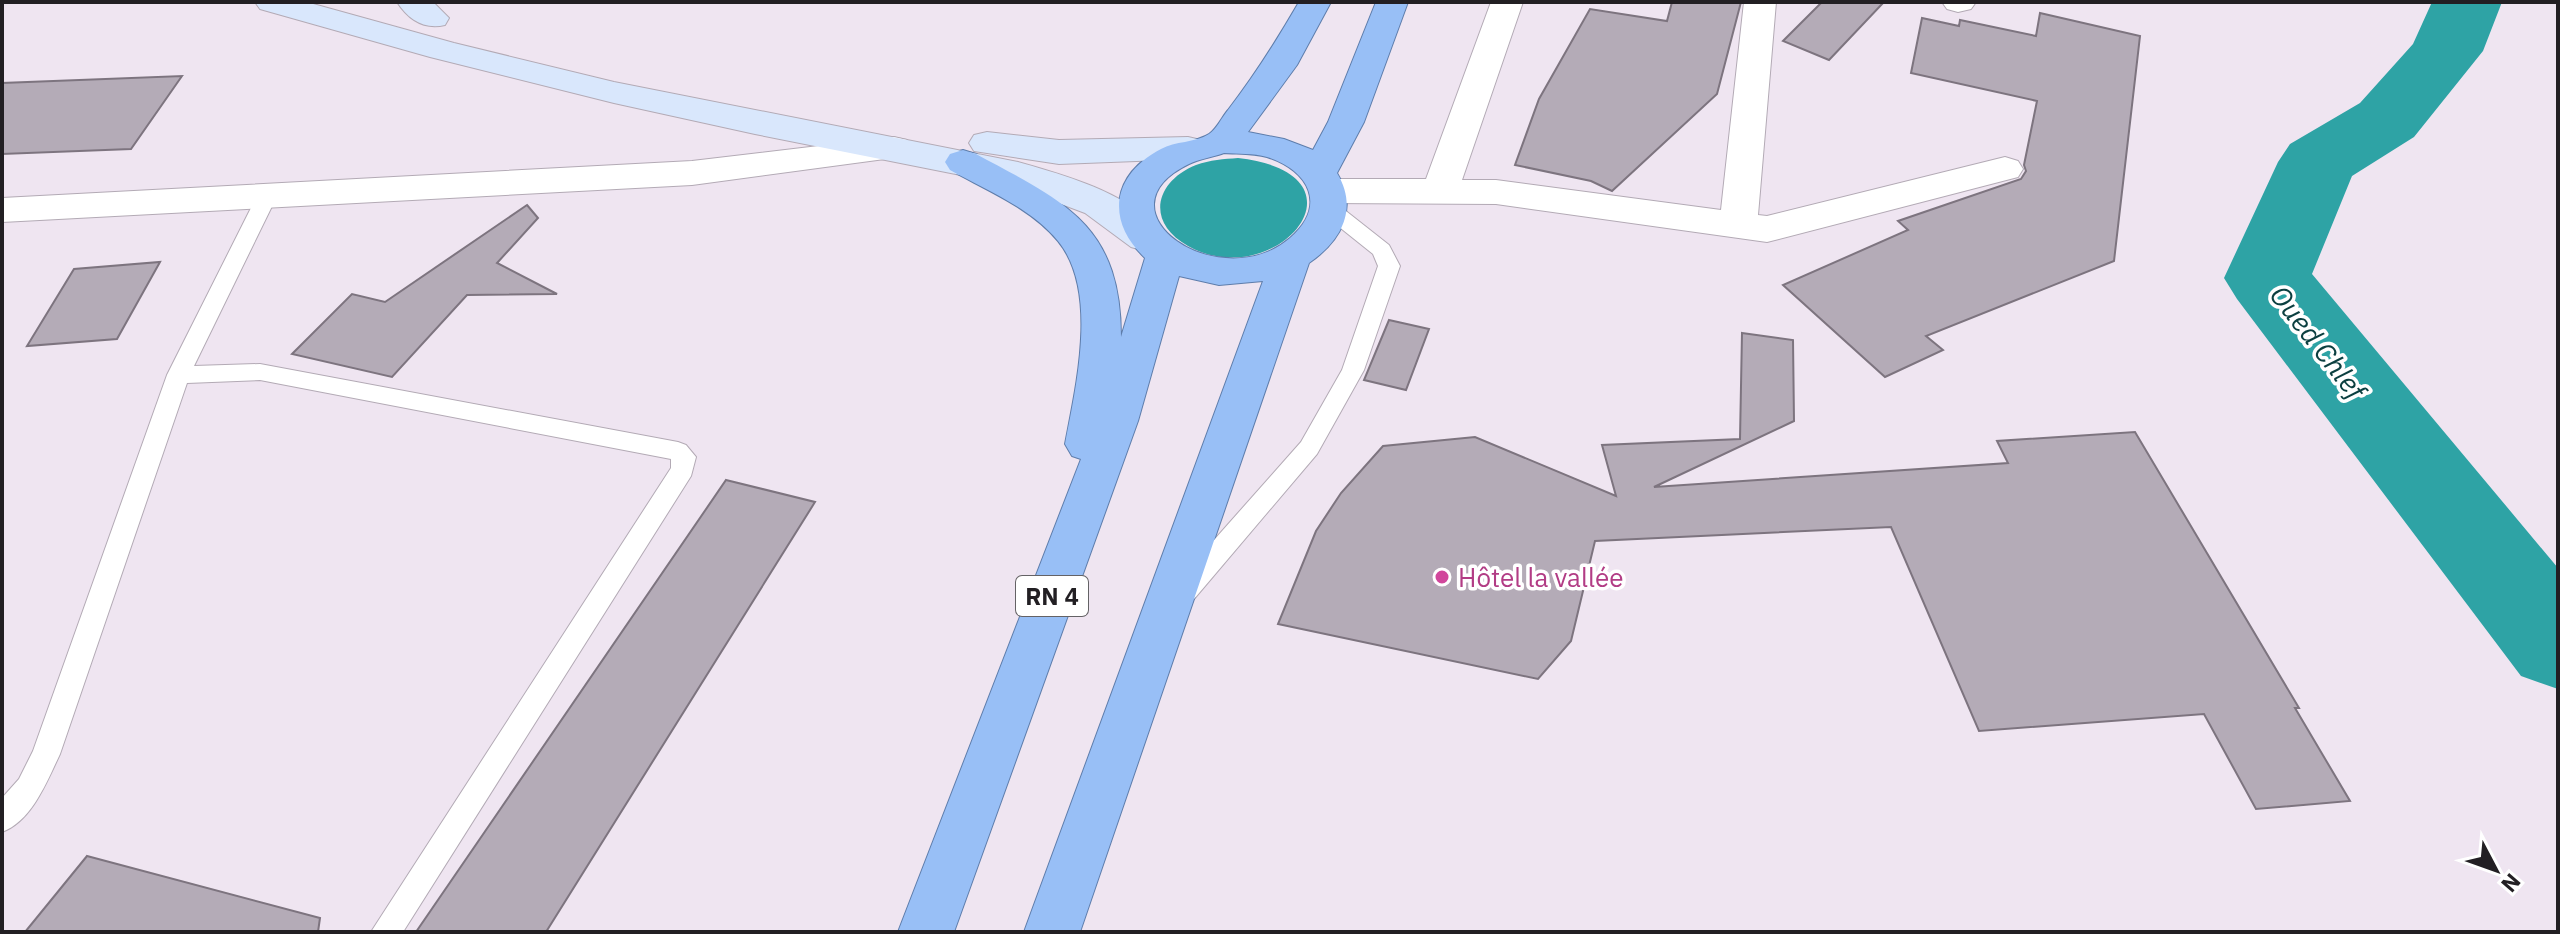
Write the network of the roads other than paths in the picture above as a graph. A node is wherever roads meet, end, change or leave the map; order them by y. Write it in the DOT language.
graph roads {
  1 [pos="377,2"];
  2 [pos="1315,2"];
  3 [pos="1392,2"];
  4 [pos="1507,2"];
  5 [pos="1760,2"];
  6 [pos="291,5"];
  7 [pos="423,10"];
  8 [pos="1205,145"];
  9 [pos="894,148"];
  10 [pos="963,162"];
  11 [pos="2005,169"];
  12 [pos="1325,191"];
  13 [pos="1440,191"];
  14 [pos="266,198"];
  15 [pos="2,210"];
  16 [pos="1738,224"];
  17 [pos="1155,247"];
  18 [pos="1291,258"];
  19 [pos="178,375"];
  20 [pos="1080,519"];
  21 [pos="1165,614"];
  22 [pos="2,819"];
  23 [pos="386,932"];
  24 [pos="926,932"];
  25 [pos="1052,932"];
  1 -- 7 [label="main road"];
  2 -- 8 [label="highway"];
  3 -- 12 [label="highway"];
  4 -- 13 [label="street"];
  5 -- 16 [label="street"];
  6 -- 9 [label="main road"];
  7 -- 8 [label="main road"];
  8 -- 12 [label="highway"];
  8 -- 17 [label="highway"];
  9 -- 10 [label="main road"];
  9 -- 14 [label="street"];
  10 -- 17 [label="main road"];
  10 -- 20 [label="highway"];
  11 -- 16 [label="street"];
  12 -- 13 [label="street"];
  12 -- 18 [label="highway"];
  12 -- 21 [label="lane"];
  13 -- 16 [label="street"];
  14 -- 15 [label="street"];
  14 -- 19 [label="lane"];
  17 -- 18 [label="highway"];
  17 -- 20 [label="highway, RN 4"];
  18 -- 21 [label="highway"];
  19 -- 22 [label="lane"];
  19 -- 23 [label="lane"];
  20 -- 24 [label="highway, RN 4"];
  21 -- 25 [label="highway"];
}
